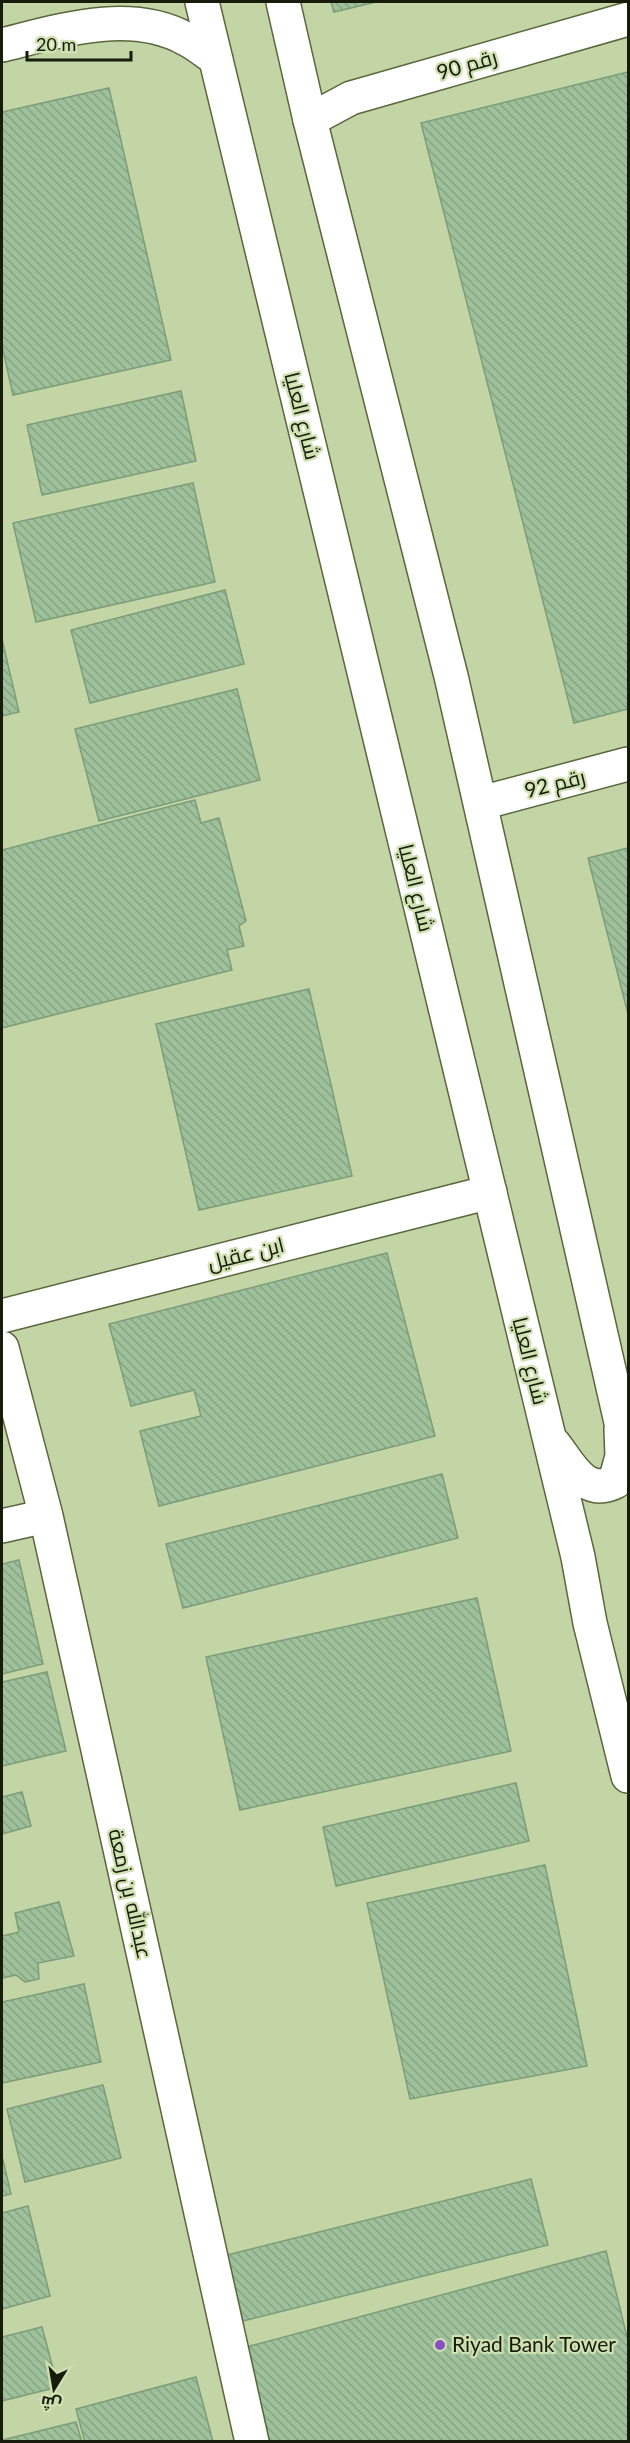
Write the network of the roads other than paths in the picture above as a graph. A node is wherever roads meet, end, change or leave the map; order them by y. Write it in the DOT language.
graph roads {
  1 [pos="202,2"];
  2 [pos="266,2"];
  3 [pos="286,13"];
  4 [pos="65,16"];
  5 [pos="628,19"];
  6 [pos="2,45"];
  7 [pos="216,59"];
  8 [pos="310,120"];
  9 [pos="628,765"];
  10 [pos="481,802"];
  11 [pos="489,1192"];
  12 [pos="2,1316"];
  13 [pos="2,1348"];
  14 [pos="549,1437"];
  15 [pos="626,1439"];
  16 [pos="46,1516"];
  17 [pos="2,1526"];
  18 [pos="628,1776"];
  19 [pos="252,2442"];
  1 -- 7 [label="main road, شارع العليا"];
  2 -- 3 [label="main road"];
  3 -- 8 [label="main road"];
  4 -- 6 [label="main road"];
  4 -- 7 [label="main road"];
  5 -- 8 [label="main road, رقم 90"];
  7 -- 11 [label="main road, شارع العليا"];
  8 -- 10 [label="main road"];
  9 -- 10 [label="main road, رقم 92"];
  10 -- 15 [label="main road"];
  11 -- 12 [label="main road, ابن عقيل"];
  11 -- 14 [label="main road, شارع العليا"];
  13 -- 16 [label="main road, عبدالله بن زمعة"];
  14 -- 15 [label="main road"];
  14 -- 18 [label="main road, شارع العليا"];
  16 -- 17 [label="main road"];
  16 -- 19 [label="main road, عبدالله بن زمعة"];
}
